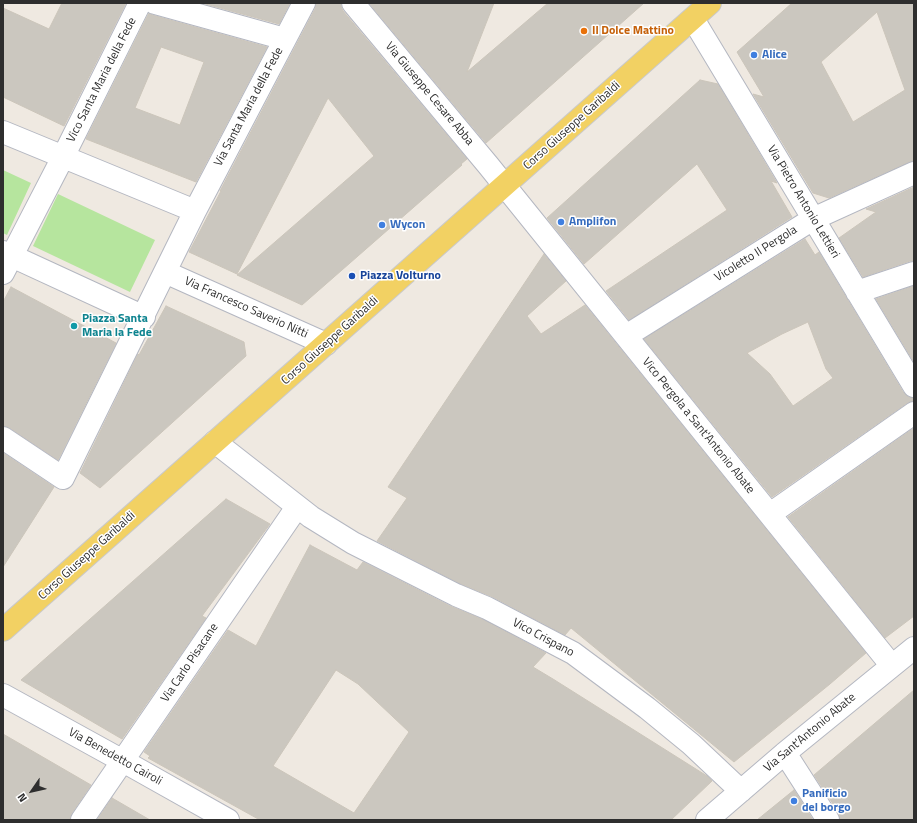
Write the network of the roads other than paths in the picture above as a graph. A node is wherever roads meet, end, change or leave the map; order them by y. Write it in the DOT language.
graph roads {
  1 [pos="140,3"];
  2 [pos="155,3"];
  3 [pos="304,3"];
  4 [pos="353,3"];
  5 [pos="710,3"];
  6 [pos="693,19"];
  7 [pos="285,39"];
  8 [pos="3,132"];
  9 [pos="63,157"];
  10 [pos="914,173"];
  11 [pos="504,186"];
  12 [pos="195,211"];
  13 [pos="813,219"];
  14 [pos="6,260"];
  15 [pos="165,272"];
  16 [pos="914,273"];
  17 [pos="857,292"];
  18 [pos="144,316"];
  19 [pos="626,336"];
  20 [pos="326,344"];
  21 [pos="914,386"];
  22 [pos="914,413"];
  23 [pos="3,438"];
  24 [pos="215,442"];
  25 [pos="297,506"];
  26 [pos="770,514"];
  27 [pos="3,630"];
  28 [pos="914,648"];
  29 [pos="892,666"];
  30 [pos="3,695"];
  31 [pos="785,753"];
  32 [pos="123,761"];
  33 [pos="740,791"];
  34 [pos="82,820"];
  35 [pos="228,820"];
  36 [pos="707,820"];
  37 [pos="828,820"];
  1 -- 9 [label="street, Vico Santa Maria della Fede"];
  2 -- 7 [label="street"];
  3 -- 7 [label="street, Via Santa Maria della Fede"];
  4 -- 11 [label="street, Via Giuseppe Cesare Abba"];
  5 -- 6 [label="main road, Corso Giuseppe Garibaldi"];
  6 -- 11 [label="main road, Corso Giuseppe Garibaldi"];
  6 -- 13 [label="street, Via Pietro Antonio Lettieri"];
  7 -- 12 [label="street, Via Santa Maria della Fede"];
  8 -- 9 [label="street"];
  9 -- 12 [label="street"];
  9 -- 14 [label="street, Vico Santa Maria della Fede"];
  10 -- 13 [label="street, Vicoletto II Pergola"];
  11 -- 19 [label="street, Vico Pergola a Sant'Antonio Abate"];
  11 -- 20 [label="main road, Corso Giuseppe Garibaldi"];
  12 -- 15 [label="street, Via Santa Maria della Fede"];
  13 -- 17 [label="street, Via Pietro Antonio Lettieri"];
  13 -- 19 [label="street, Vicoletto II Pergola"];
  14 -- 18 [label="street"];
  15 -- 18 [label="street, Via Santa Maria della Fede"];
  15 -- 20 [label="street, Via Francesco Saverio Nitti"];
  16 -- 17 [label="street"];
  17 -- 21 [label="street, Via Pietro Antonio Lettieri"];
  18 -- 23 [label="street"];
  19 -- 26 [label="street, Vico Pergola a Sant'Antonio Abate"];
  20 -- 24 [label="main road, Corso Giuseppe Garibaldi"];
  22 -- 26 [label="street"];
  24 -- 25 [label="street, Vico Crispano"];
  24 -- 27 [label="main road, Corso Giuseppe Garibaldi"];
  25 -- 32 [label="street, Via Carlo Pisacane"];
  25 -- 33 [label="street, Vico Crispano"];
  26 -- 29 [label="street, Vico Pergola a Sant'Antonio Abate"];
  28 -- 29 [label="street, Via Sant'Antonio Abate"];
  29 -- 31 [label="street, Via Sant'Antonio Abate"];
  30 -- 32 [label="street, Via Benedetto Cairoli"];
  31 -- 33 [label="street, Via Sant'Antonio Abate"];
  31 -- 37 [label="street"];
  32 -- 34 [label="street, Via Carlo Pisacane"];
  32 -- 35 [label="street, Via Benedetto Cairoli"];
  33 -- 36 [label="street, Via Sant'Antonio Abate"];
}
